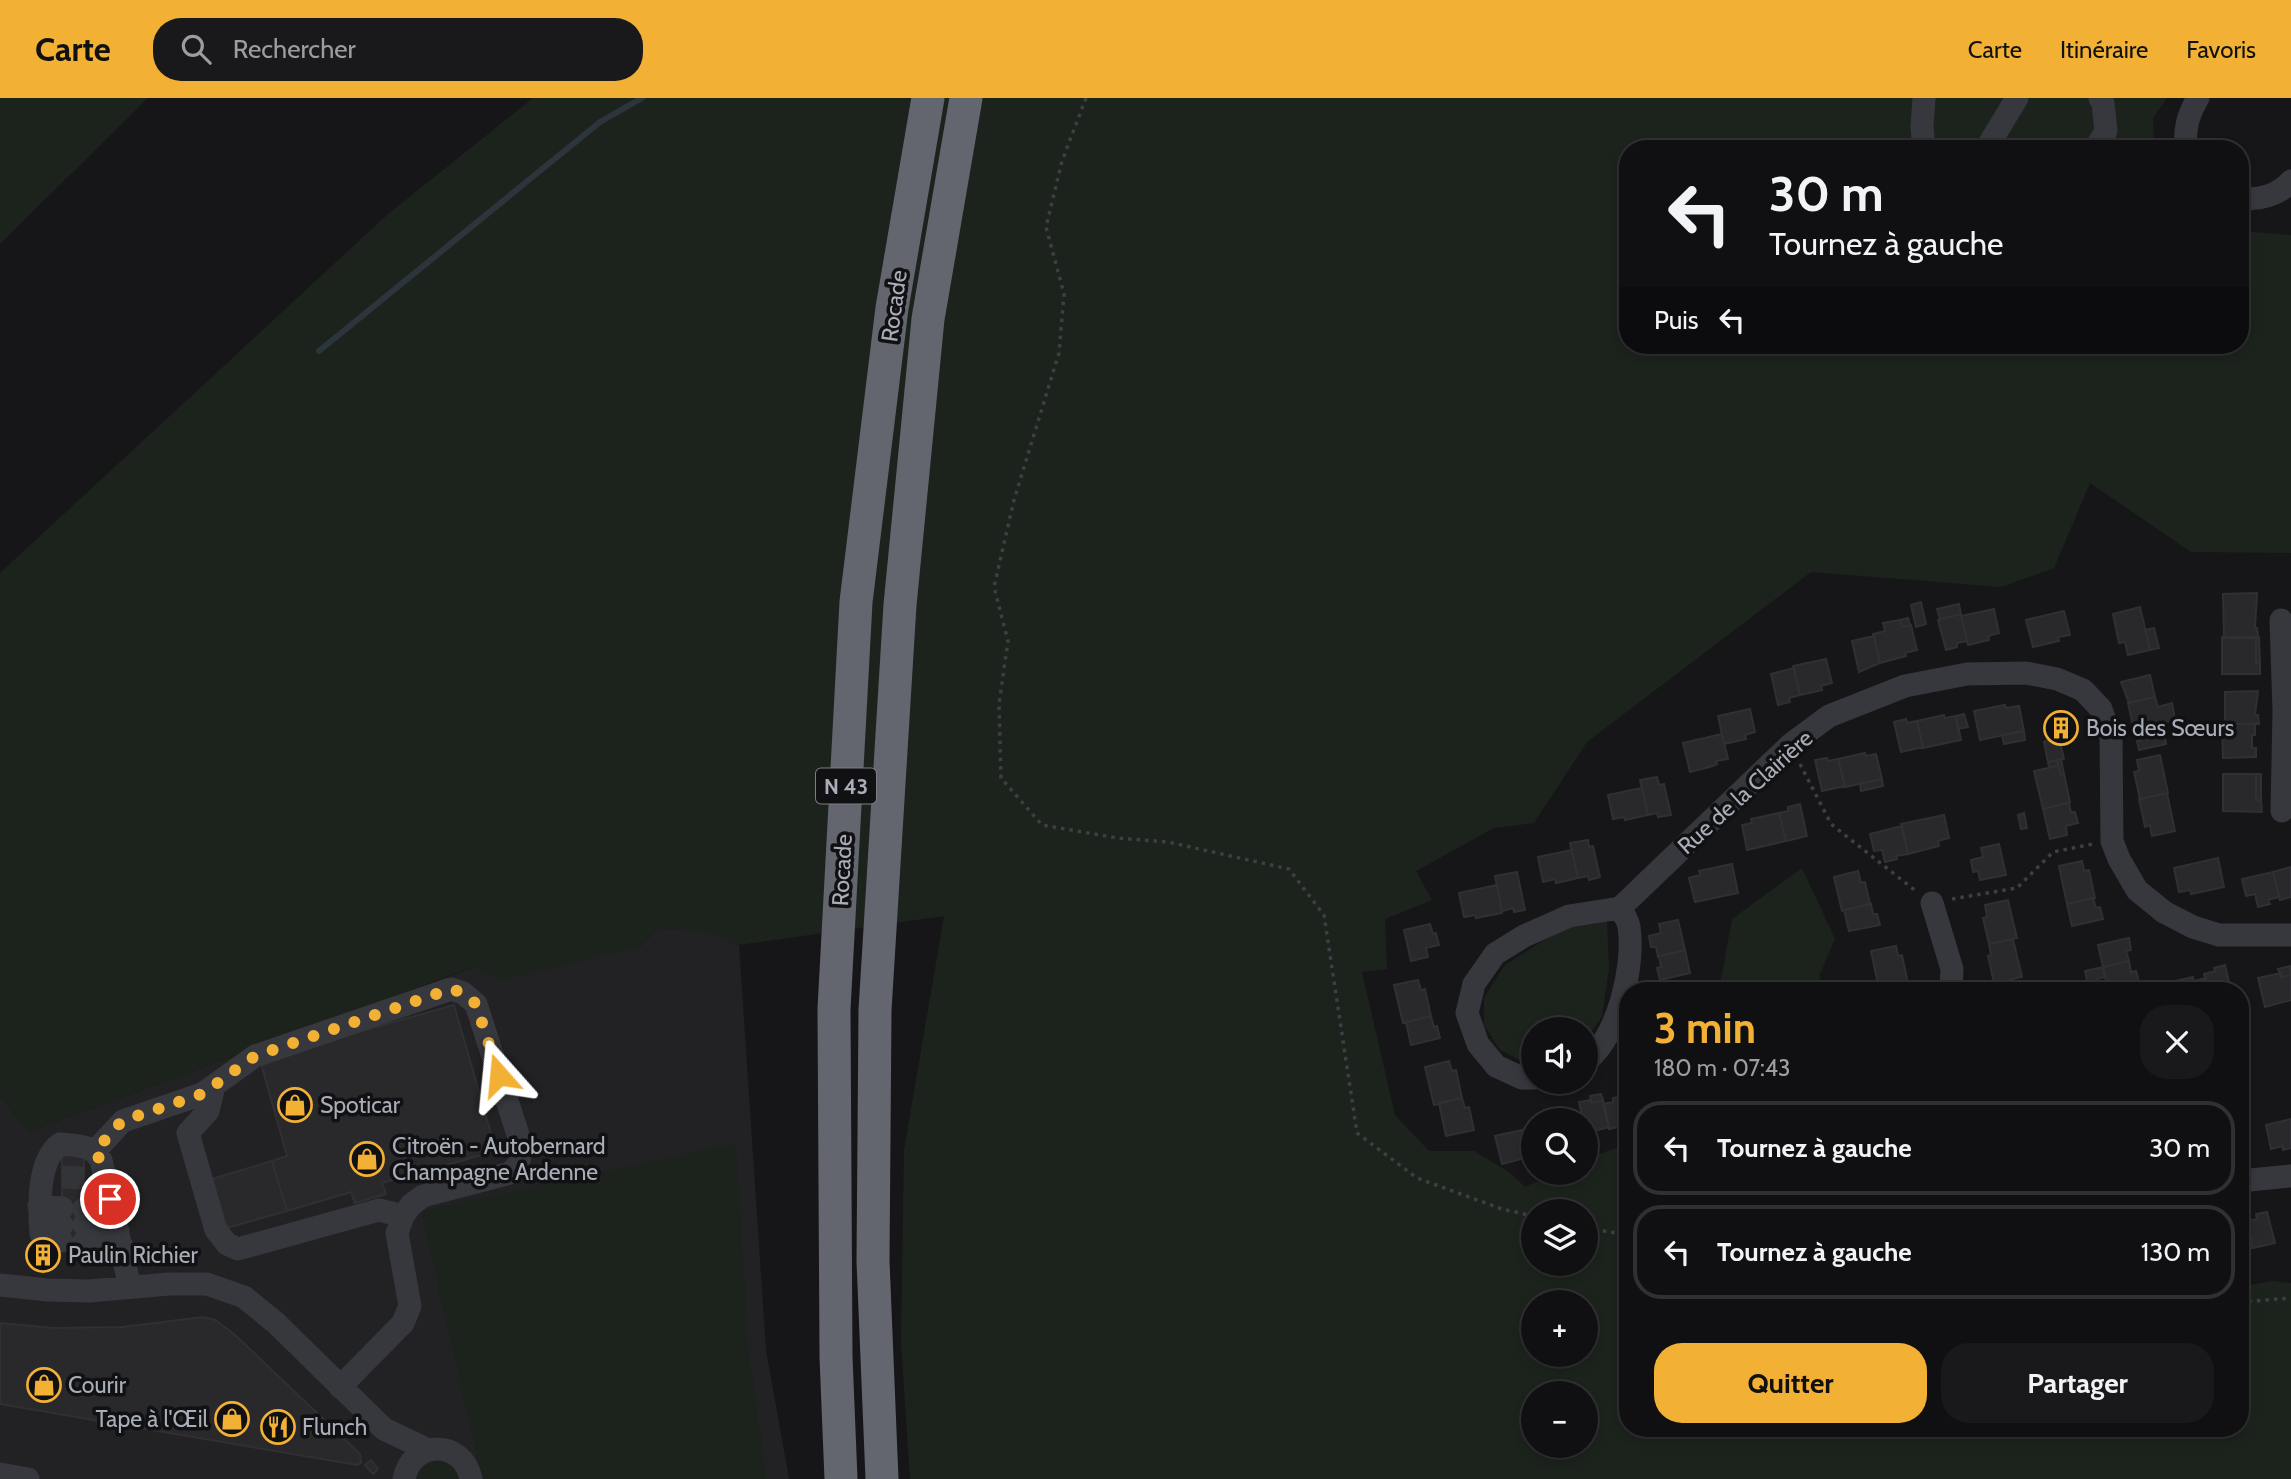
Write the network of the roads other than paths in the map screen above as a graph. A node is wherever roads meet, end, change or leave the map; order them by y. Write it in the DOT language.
graph roads {
  1 [pos="928,98"];
  2 [pos="966,98"];
  3 [pos="1924,98"];
  4 [pos="2017,98"];
  5 [pos="2100,98"];
  6 [pos="2199,98"];
  7 [pos="1923,140"];
  8 [pos="1991,140"];
  9 [pos="2100,140"];
  10 [pos="2185,140"];
  11 [pos="2291,181"];
  12 [pos="2249,199"];
  13 [pos="2281,620"];
  14 [pos="2288,711"];
  15 [pos="2282,811"];
  16 [pos="1933,903"];
  17 [pos="1620,908"];
  18 [pos="2291,935"];
  19 [pos="1626,982"];
  20 [pos="1951,982"];
  21 [pos="1619,1009"];
  22 [pos="1598,1045"];
  23 [pos="1521,1078"];
  24 [pos="214,1086"];
  25 [pos="76,1169"];
  26 [pos="2291,1176"];
  27 [pos="2249,1180"];
  28 [pos="403,1216"];
  29 [pos="65,1222"];
  30 [pos="118,1231"];
  31 [pos="0,1285"];
  32 [pos="130,1287"];
  33 [pos="836,1357"];
  34 [pos="340,1387"];
  35 [pos="384,1429"];
  36 [pos="428,1450"];
  37 [pos="0,1474"];
  38 [pos="405,1474"];
  39 [pos="28,1479"];
  40 [pos="471,1479"];
  41 [pos="829,1479"];
  42 [pos="841,1479"];
  43 [pos="882,1479"];
  1 -- 33 [label="highway, Rocade / N 43"];
  2 -- 43 [label="highway, N 43"];
  3 -- 7 [label="street"];
  4 -- 8 [label="street"];
  5 -- 9 [label="street"];
  6 -- 10 [label="street"];
  11 -- 12 [label="street"];
  13 -- 14 [label="street"];
  14 -- 15 [label="street"];
  16 -- 20 [label="street"];
  17 -- 18 [label="street, Rue de la Clairière"];
  17 -- 19 [label="street"];
  17 -- 23 [label="street"];
  21 -- 22 [label="street"];
  24 -- 25 [label="street"];
  24 -- 28 [label="street"];
  24 -- 28 [label="street"];
  25 -- 29 [label="street"];
  25 -- 30 [label="street"];
  26 -- 27 [label="street"];
  28 -- 34 [label="street"];
  29 -- 30 [label="street"];
  29 -- 30 [label="street"];
  30 -- 32 [label="street"];
  31 -- 32 [label="street"];
  32 -- 34 [label="street"];
  33 -- 41 [label="highway"];
  33 -- 42 [label="highway, Rocade / N 43"];
  34 -- 35 [label="street"];
  35 -- 36 [label="street"];
  35 -- 38 [label="street"];
  36 -- 38 [label="street"];
  36 -- 40 [label="street"];
  37 -- 39 [label="street"];
}
